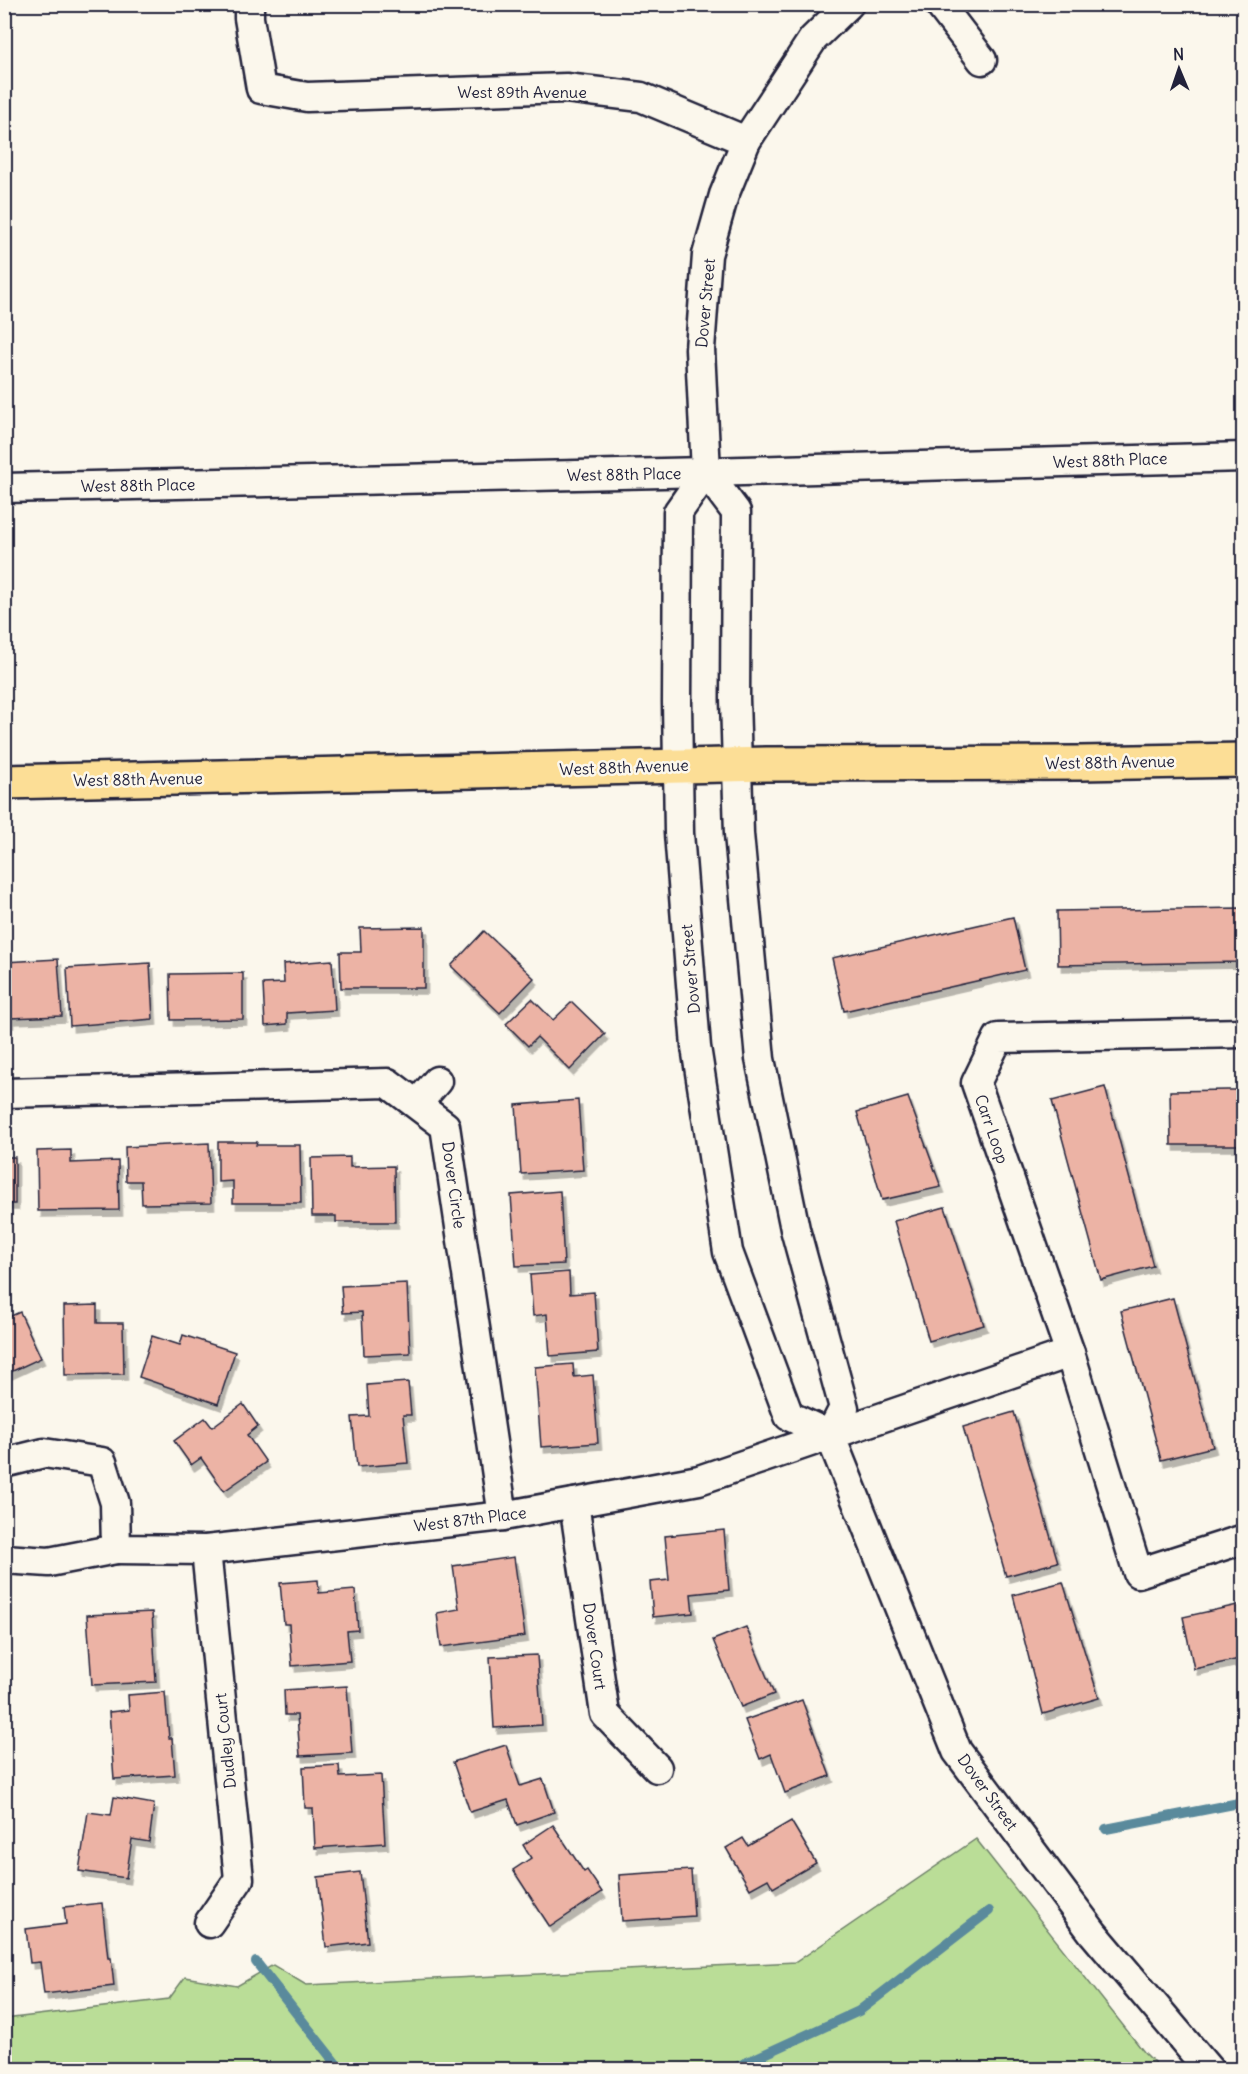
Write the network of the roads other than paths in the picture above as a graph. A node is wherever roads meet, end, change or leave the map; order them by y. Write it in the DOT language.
graph roads {
  1 [pos="249,4"];
  2 [pos="849,4"];
  3 [pos="939,4"];
  4 [pos="982,60"];
  5 [pos="746,141"];
  6 [pos="1244,457"];
  7 [pos="706,472"];
  8 [pos="4,488"];
  9 [pos="1244,760"];
  10 [pos="737,765"];
  11 [pos="678,766"];
  12 [pos="4,782"];
  13 [pos="1244,1033"];
  14 [pos="437,1081"];
  15 [pos="4,1093"];
  16 [pos="417,1104"];
  17 [pos="1070,1353"];
  18 [pos="823,1438"];
  19 [pos="4,1463"];
  20 [pos="574,1503"];
  21 [pos="503,1516"];
  22 [pos="1244,1539"];
  23 [pos="116,1549"];
  24 [pos="206,1550"];
  25 [pos="4,1559"];
  26 [pos="657,1768"];
  27 [pos="209,1923"];
  28 [pos="1209,2070"];
  1 -- 5 [label="street, West 89th Avenue"];
  2 -- 5 [label="street"];
  3 -- 4 [label="street"];
  5 -- 7 [label="street, Dover Street"];
  6 -- 7 [label="street, West 88th Place"];
  7 -- 8 [label="street, West 88th Place"];
  7 -- 10 [label="street"];
  7 -- 11 [label="street, Dover Street"];
  9 -- 10 [label="main road, West 88th Avenue"];
  10 -- 11 [label="main road, West 88th Avenue"];
  10 -- 18 [label="street"];
  11 -- 12 [label="main road, West 88th Avenue"];
  11 -- 18 [label="street, Dover Street"];
  13 -- 17 [label="street, Carr Loop"];
  14 -- 16 [label="street"];
  15 -- 16 [label="street, Dover Circle"];
  16 -- 21 [label="street, Dover Circle"];
  17 -- 18 [label="street"];
  17 -- 22 [label="street, Carr Loop"];
  18 -- 20 [label="street, West 87th Place"];
  18 -- 28 [label="street, Dover Street"];
  19 -- 23 [label="street"];
  20 -- 21 [label="street, West 87th Place"];
  20 -- 26 [label="street, Dover Court"];
  21 -- 24 [label="street, West 87th Place"];
  23 -- 24 [label="street, West 87th Place"];
  23 -- 25 [label="street, West 87th Place"];
  24 -- 27 [label="street, Dudley Court"];
}
